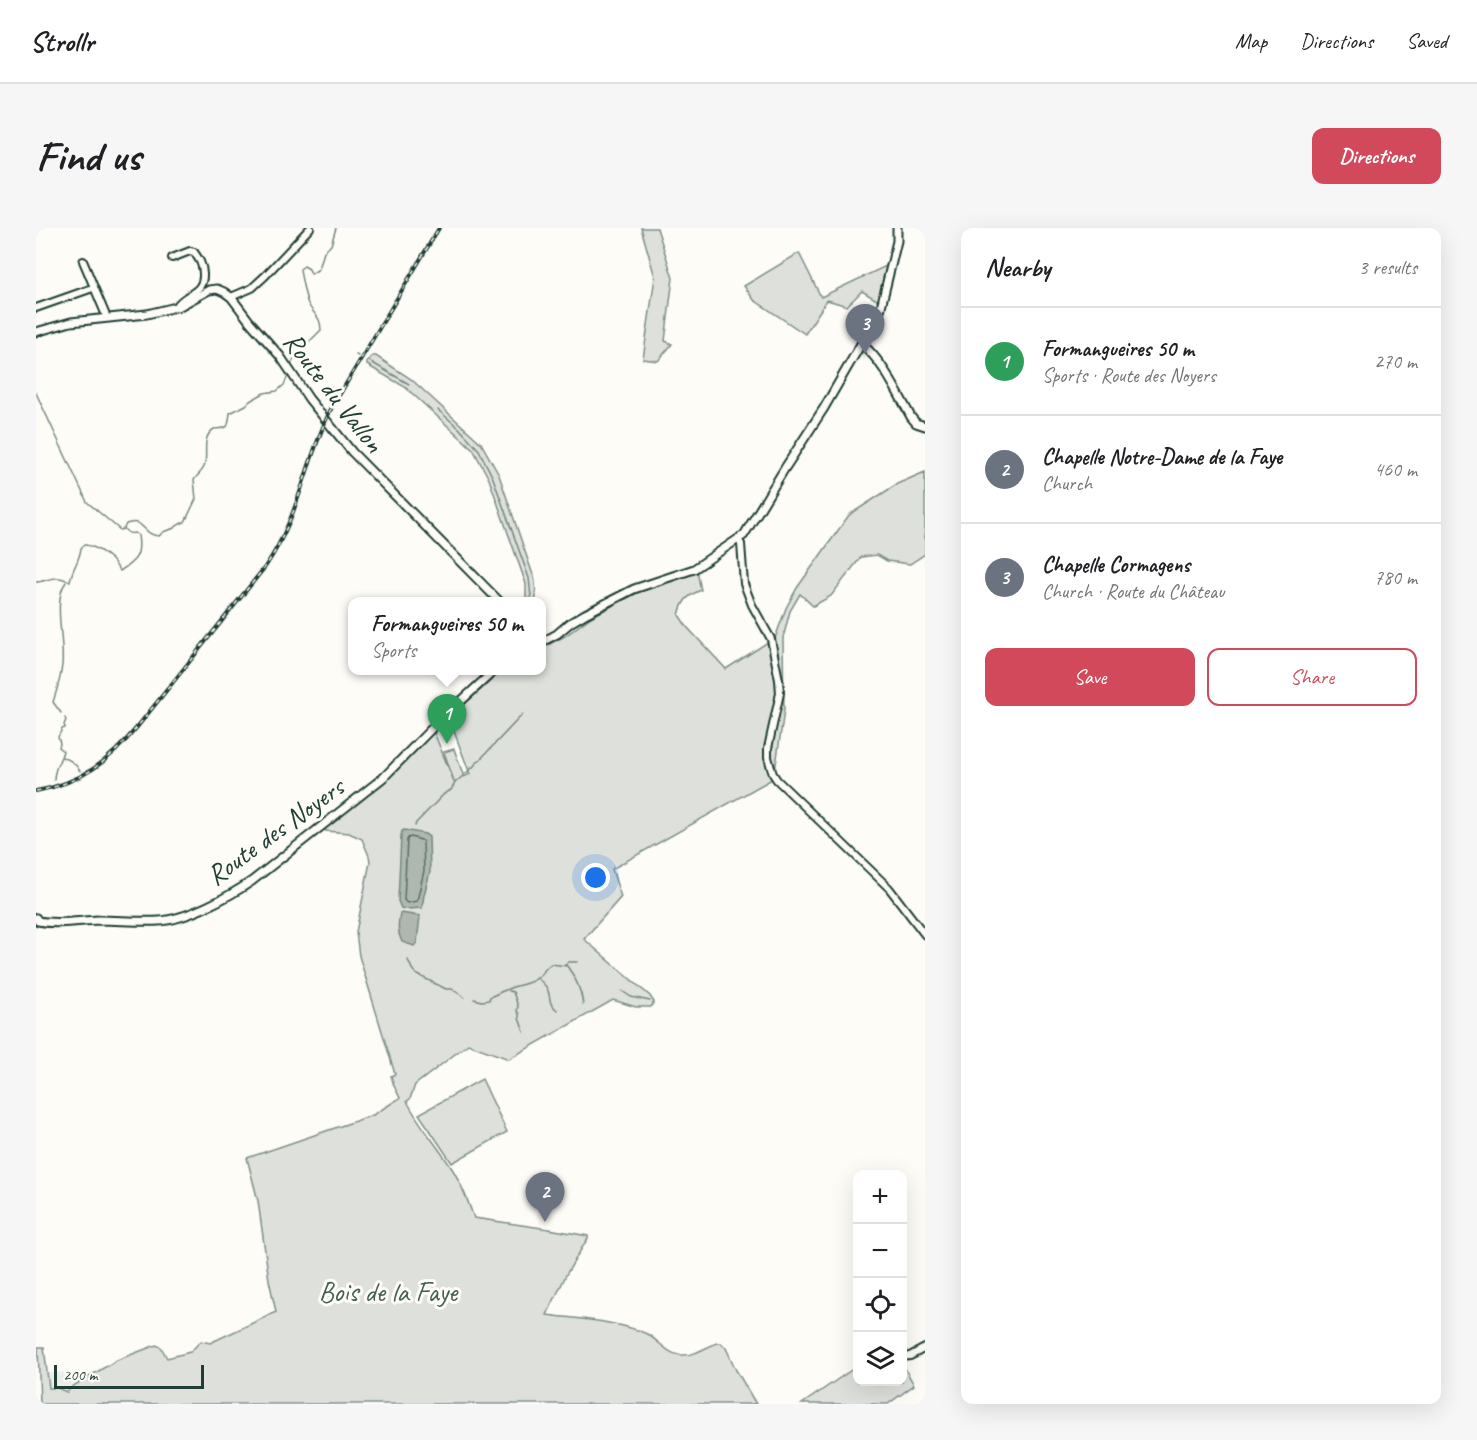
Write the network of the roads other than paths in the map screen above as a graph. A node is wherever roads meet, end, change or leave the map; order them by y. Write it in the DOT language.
graph roads {
  1 [pos="310,228"];
  2 [pos="897,228"];
  3 [pos="172,258"];
  4 [pos="83,261"];
  5 [pos="90,289"];
  6 [pos="231,297"];
  7 [pos="176,307"];
  8 [pos="36,308"];
  9 [pos="107,318"];
  10 [pos="36,332"];
  11 [pos="862,344"];
  12 [pos="925,426"];
  13 [pos="738,539"];
  14 [pos="495,597"];
  15 [pos="546,640"];
  16 [pos="490,675"];
  17 [pos="36,921"];
  18 [pos="925,935"];
  19 [pos="925,1348"];
  20 [pos="907,1356"];
  1 -- 6 [label="street"];
  2 -- 11 [label="street"];
  3 -- 7 [label="street"];
  4 -- 9 [label="street"];
  5 -- 8 [label="street"];
  6 -- 7 [label="street"];
  6 -- 14 [label="street, Route du Vallon"];
  7 -- 9 [label="street"];
  9 -- 10 [label="street"];
  11 -- 12 [label="street"];
  11 -- 13 [label="street"];
  13 -- 15 [label="street"];
  13 -- 18 [label="street"];
  16 -- 17 [label="street, Route des Noyers"];
  19 -- 20 [label="street"];
}
